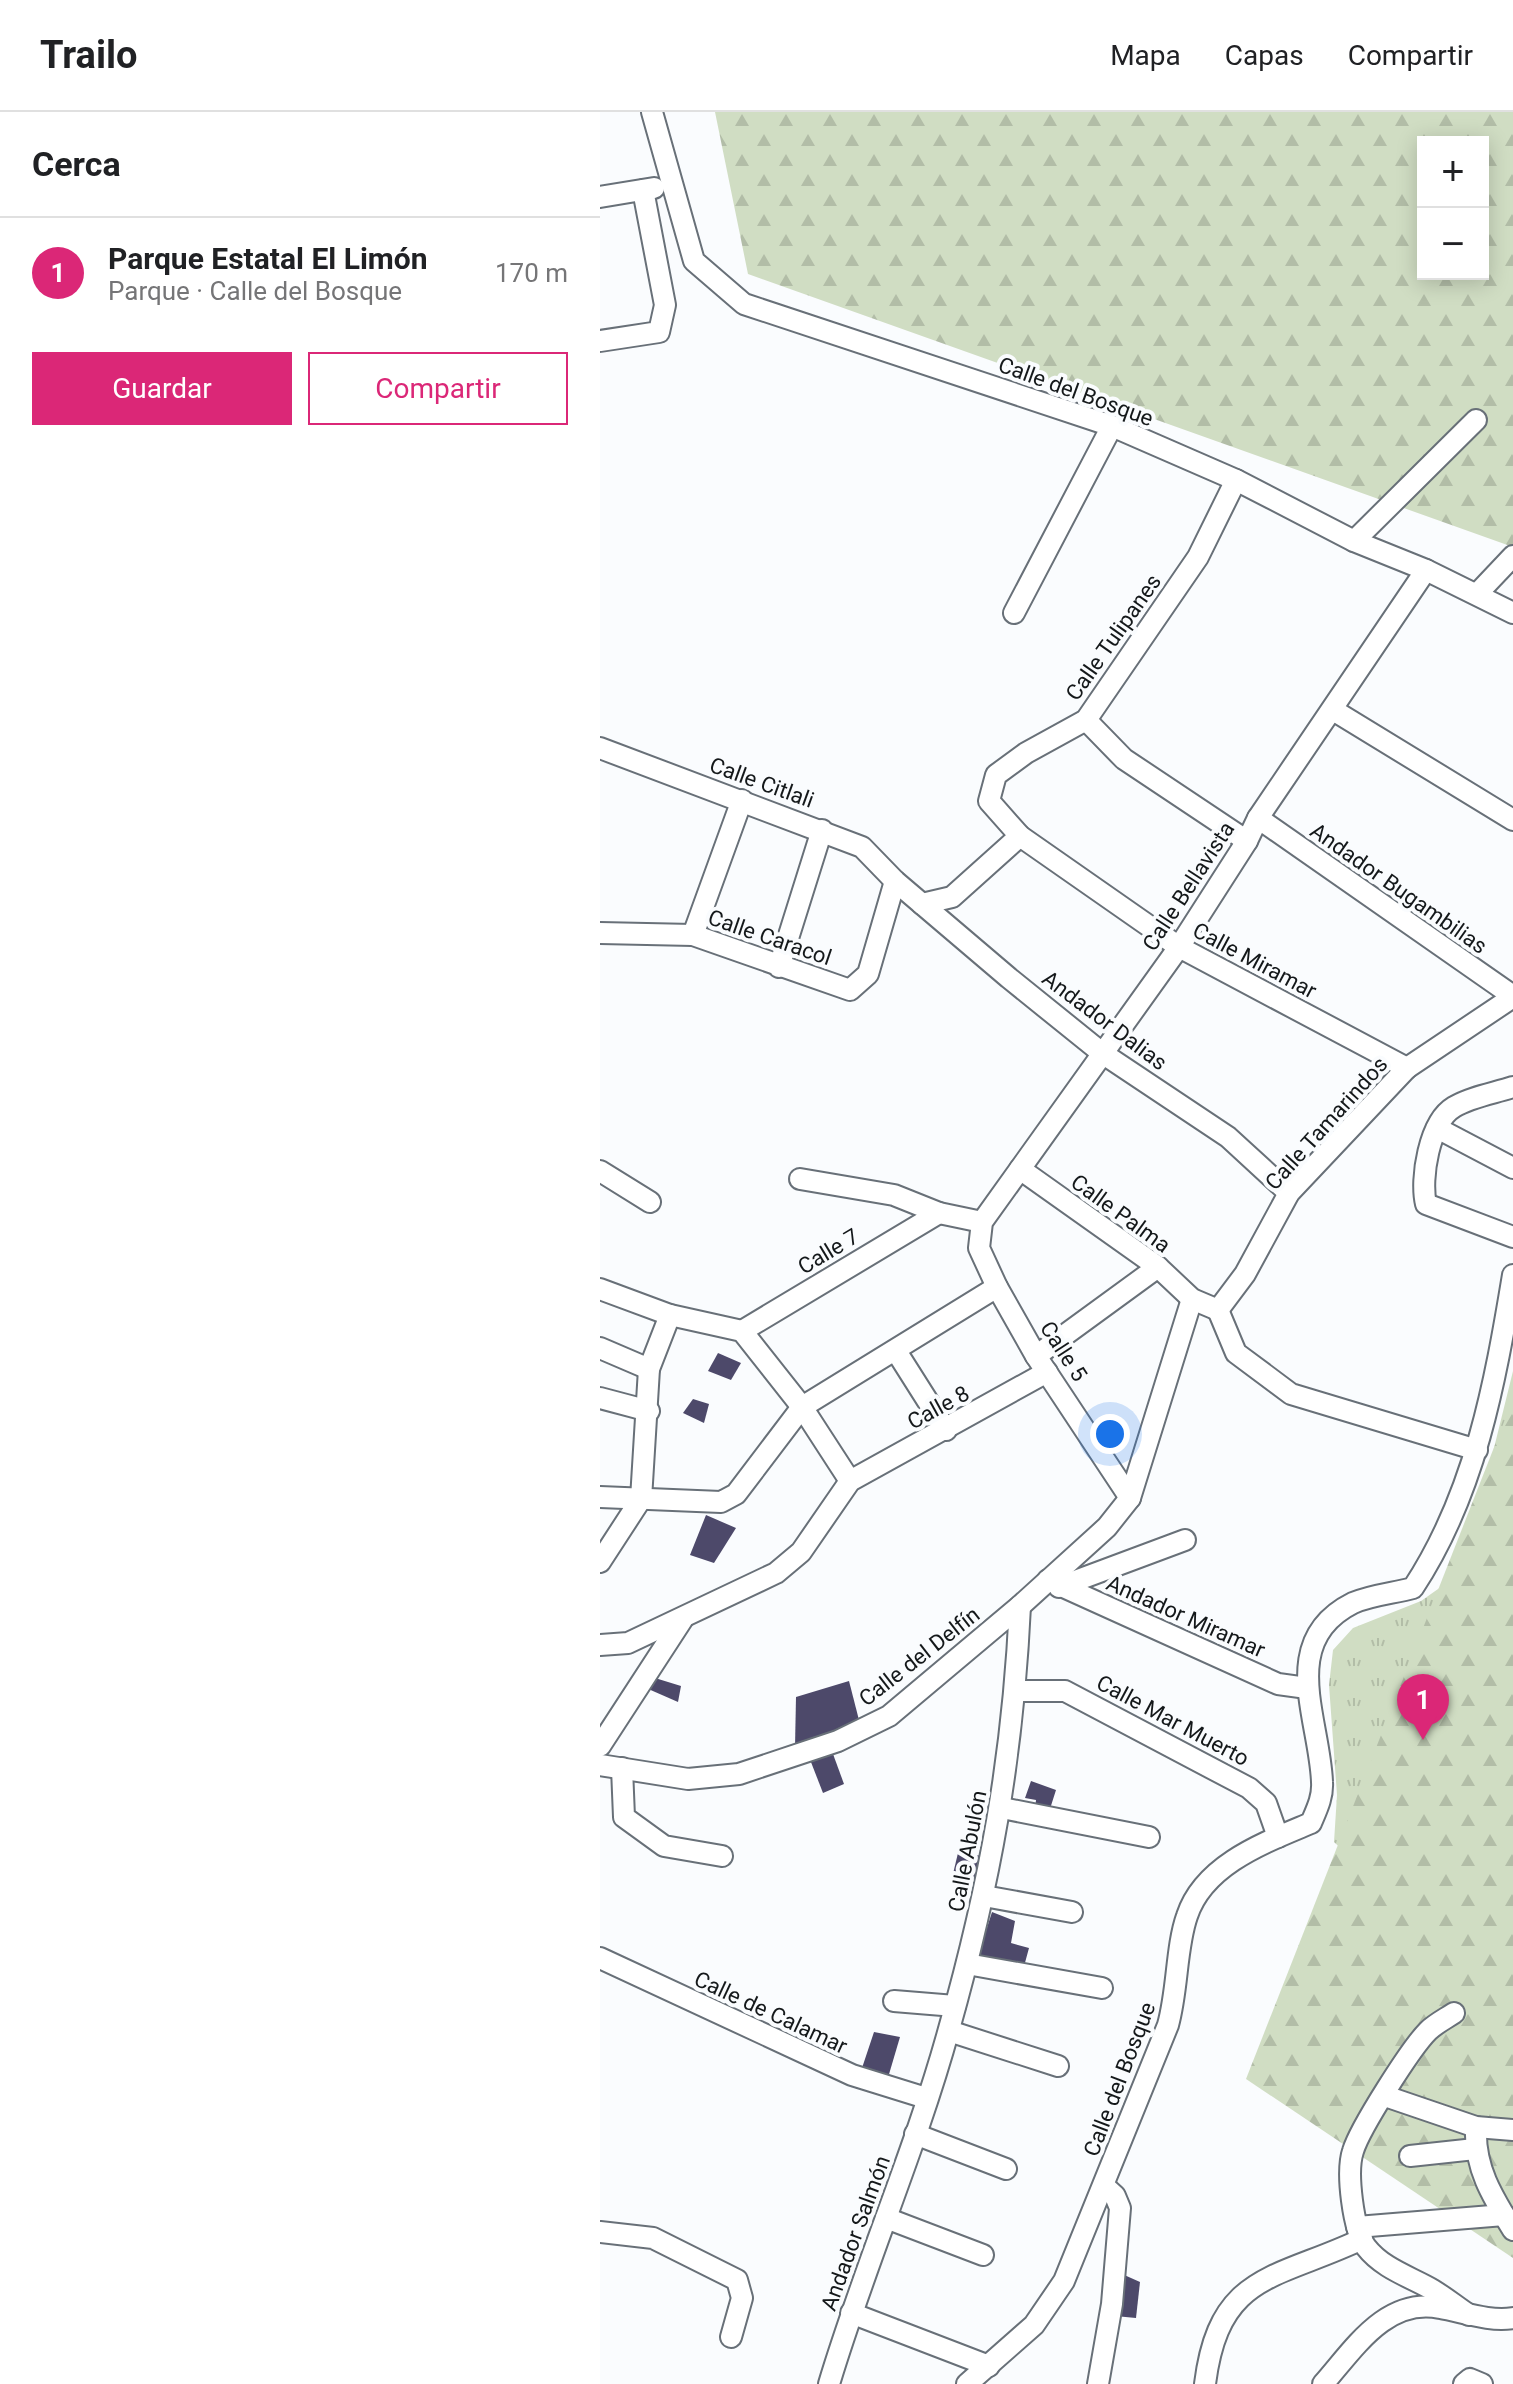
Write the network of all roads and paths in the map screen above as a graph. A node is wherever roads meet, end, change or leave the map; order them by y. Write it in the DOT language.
graph roads {
  1 [pos="652,112"];
  2 [pos="670,185"];
  3 [pos="643,190"];
  4 [pos="603,195"];
  5 [pos="600,341"];
  6 [pos="1476,420"];
  7 [pos="1112,426"];
  8 [pos="1236,480"];
  9 [pos="1354,541"];
  10 [pos="1513,556"];
  11 [pos="1426,570"];
  12 [pos="1478,593"];
  13 [pos="1014,613"];
  14 [pos="1513,613"];
  15 [pos="1333,710"];
  16 [pos="1086,720"];
  17 [pos="600,748"];
  18 [pos="991,786"];
  19 [pos="742,800"];
  20 [pos="1258,818"];
  21 [pos="1513,820"];
  22 [pos="822,830"];
  23 [pos="1020,836"];
  24 [pos="1247,841"];
  25 [pos="895,881"];
  26 [pos="922,904"];
  27 [pos="600,933"];
  28 [pos="693,935"];
  29 [pos="1179,947"];
  30 [pos="779,967"];
  31 [pos="1513,997"];
  32 [pos="1102,1053"];
  33 [pos="1407,1068"];
  34 [pos="1513,1087"];
  35 [pos="1437,1128"];
  36 [pos="1513,1168"];
  37 [pos="1020,1169"];
  38 [pos="600,1171"];
  39 [pos="800,1179"];
  40 [pos="1289,1193"];
  41 [pos="650,1202"];
  42 [pos="939,1213"];
  43 [pos="982,1222"];
  44 [pos="1513,1237"];
  45 [pos="1158,1267"];
  46 [pos="1513,1275"];
  47 [pos="997,1287"];
  48 [pos="600,1289"];
  49 [pos="1207,1306"];
  50 [pos="670,1315"];
  51 [pos="742,1331"];
  52 [pos="600,1348"];
  53 [pos="896,1351"];
  54 [pos="1042,1364"];
  55 [pos="649,1369"];
  56 [pos="600,1398"];
  57 [pos="802,1407"];
  58 [pos="649,1411"];
  59 [pos="946,1430"];
  60 [pos="1477,1450"];
  61 [pos="850,1481"];
  62 [pos="600,1497"];
  63 [pos="1130,1498"];
  64 [pos="641,1499"];
  65 [pos="1185,1540"];
  66 [pos="600,1562"];
  67 [pos="1053,1584"];
  68 [pos="1020,1606"];
  69 [pos="682,1620"];
  70 [pos="600,1645"];
  71 [pos="1307,1688"];
  72 [pos="1016,1691"];
  73 [pos="600,1746"];
  74 [pos="600,1765"];
  75 [pos="622,1768"];
  76 [pos="1002,1808"];
  77 [pos="1149,1837"];
  78 [pos="1278,1837"];
  79 [pos="722,1856"];
  80 [pos="984,1896"];
  81 [pos="1072,1912"];
  82 [pos="600,1958"];
  83 [pos="967,1964"];
  84 [pos="1102,1988"];
  85 [pos="894,2001"];
  86 [pos="955,2006"];
  87 [pos="1454,2013"];
  88 [pos="949,2031"];
  89 [pos="1058,2066"];
  90 [pos="1385,2096"];
  91 [pos="926,2098"];
  92 [pos="1476,2127"];
  93 [pos="1513,2130"];
  94 [pos="915,2134"];
  95 [pos="1475,2149"];
  96 [pos="1410,2156"];
  97 [pos="1006,2169"];
  98 [pos="1104,2186"];
  99 [pos="886,2218"];
  100 [pos="1508,2222"];
  101 [pos="600,2232"];
  102 [pos="1362,2238"];
  103 [pos="983,2255"];
  104 [pos="851,2313"];
  105 [pos="1469,2315"];
  106 [pos="1513,2318"];
  107 [pos="731,2337"];
  108 [pos="989,2366"];
  109 [pos="829,2384"];
  110 [pos="967,2384"];
  111 [pos="1098,2384"];
  112 [pos="1205,2384"];
  113 [pos="1323,2384"];
  114 [pos="1464,2384"];
  115 [pos="1482,2384"];
  1 -- 2 [label="street, Calle del Bosque"];
  2 -- 3 [label="street"];
  2 -- 7 [label="street, Calle del Bosque"];
  3 -- 4 [label="street"];
  3 -- 5 [label="street"];
  6 -- 9 [label="street"];
  7 -- 8 [label="street, Calle del Bosque"];
  7 -- 13 [label="street"];
  8 -- 9 [label="street, Calle del Bosque"];
  8 -- 16 [label="street, Calle Tulipanes"];
  9 -- 11 [label="street, Calle del Bosque"];
  10 -- 12 [label="street"];
  11 -- 12 [label="street, Calle del Bosque"];
  11 -- 15 [label="street, Calle Bellavista"];
  12 -- 14 [label="street, Calle del Bosque"];
  15 -- 20 [label="street, Calle Bellavista"];
  15 -- 21 [label="street"];
  16 -- 18 [label="street, Calle Tulipanes"];
  16 -- 24 [label="street"];
  17 -- 19 [label="street, Calle Citlali"];
  18 -- 23 [label="street, Calle Miramar"];
  19 -- 22 [label="street, Calle Citlali"];
  19 -- 28 [label="street"];
  20 -- 24 [label="street, Calle Bellavista"];
  20 -- 31 [label="street, Andador Bugambilias"];
  22 -- 25 [label="street, Calle Citlali"];
  22 -- 30 [label="street"];
  23 -- 26 [label="street"];
  23 -- 29 [label="street, Calle Miramar"];
  24 -- 29 [label="street, Calle Bellavista"];
  25 -- 26 [label="street, Andador Dalias"];
  25 -- 30 [label="street, Calle Caracol"];
  26 -- 32 [label="street, Andador Dalias"];
  27 -- 28 [label="street, Calle Caracol"];
  28 -- 30 [label="street, Calle Caracol"];
  29 -- 32 [label="street, Calle Bellavista"];
  29 -- 33 [label="street, Calle Miramar"];
  31 -- 33 [label="street, Calle Tamarindos"];
  32 -- 37 [label="street, Calle Bellavista"];
  32 -- 40 [label="street, Andador Dalias"];
  33 -- 40 [label="street, Calle Tamarindos"];
  34 -- 35 [label="street"];
  35 -- 36 [label="street"];
  35 -- 44 [label="street"];
  37 -- 43 [label="street, Calle Bellavista"];
  37 -- 45 [label="street, Calle Palma"];
  38 -- 41 [label="street"];
  39 -- 42 [label="street"];
  40 -- 49 [label="street, Calle Tamarindos"];
  42 -- 43 [label="street"];
  42 -- 51 [label="street, Calle 7"];
  43 -- 47 [label="street, Calle 5"];
  45 -- 49 [label="street, Calle Palma"];
  45 -- 54 [label="street, Calle 8"];
  46 -- 60 [label="street, Calle del Bosque"];
  47 -- 53 [label="street"];
  47 -- 54 [label="street, Calle 5"];
  48 -- 50 [label="street"];
  49 -- 60 [label="street"];
  49 -- 63 [label="street"];
  50 -- 51 [label="street"];
  50 -- 55 [label="street"];
  51 -- 57 [label="street"];
  52 -- 55 [label="street"];
  53 -- 57 [label="street"];
  53 -- 59 [label="street"];
  54 -- 59 [label="street, Calle 8"];
  54 -- 63 [label="street, Calle 5"];
  55 -- 58 [label="street"];
  56 -- 58 [label="street"];
  57 -- 61 [label="street"];
  57 -- 64 [label="street"];
  58 -- 64 [label="street"];
  59 -- 61 [label="street, Calle 8"];
  60 -- 71 [label="street, Calle del Bosque"];
  61 -- 69 [label="street"];
  62 -- 64 [label="street"];
  63 -- 67 [label="street, Calle del Delfín"];
  64 -- 66 [label="street"];
  65 -- 67 [label="street"];
  67 -- 68 [label="street, Calle del Delfín"];
  67 -- 71 [label="street, Andador Miramar"];
  68 -- 72 [label="street, Calle Abulón"];
  68 -- 75 [label="street, Calle del Delfín"];
  69 -- 70 [label="street"];
  69 -- 73 [label="street"];
  71 -- 78 [label="street, Calle del Bosque"];
  72 -- 76 [label="street, Calle Abulón"];
  72 -- 78 [label="street, Calle Mar Muerto"];
  74 -- 75 [label="street, Calle del Delfín"];
  75 -- 79 [label="street"];
  76 -- 77 [label="street"];
  76 -- 80 [label="street, Calle Abulón"];
  78 -- 98 [label="street, Calle del Bosque"];
  80 -- 81 [label="street"];
  80 -- 83 [label="street, Calle Abulón"];
  82 -- 91 [label="street, Calle de Calamar"];
  83 -- 84 [label="street"];
  83 -- 86 [label="street, Calle Abulón"];
  85 -- 86 [label="street"];
  86 -- 88 [label="street, Calle Abulón"];
  87 -- 90 [label="street"];
  88 -- 89 [label="street"];
  88 -- 91 [label="street, Calle Abulón"];
  90 -- 92 [label="street"];
  90 -- 102 [label="street"];
  91 -- 94 [label="street, Andador Salmón"];
  92 -- 93 [label="street"];
  92 -- 95 [label="street"];
  94 -- 97 [label="street"];
  94 -- 99 [label="street, Andador Salmón"];
  95 -- 96 [label="street"];
  95 -- 100 [label="street"];
  98 -- 108 [label="street, Calle del Bosque"];
  98 -- 111 [label="street"];
  99 -- 103 [label="street"];
  99 -- 104 [label="street, Andador Salmón"];
  100 -- 102 [label="street"];
  101 -- 107 [label="street"];
  102 -- 105 [label="street"];
  102 -- 112 [label="street"];
  104 -- 108 [label="street"];
  104 -- 109 [label="street, Andador Salmón"];
  105 -- 106 [label="street"];
  105 -- 113 [label="street"];
  108 -- 110 [label="street, Calle del Bosque"];
  114 -- 115 [label="street"];
}
